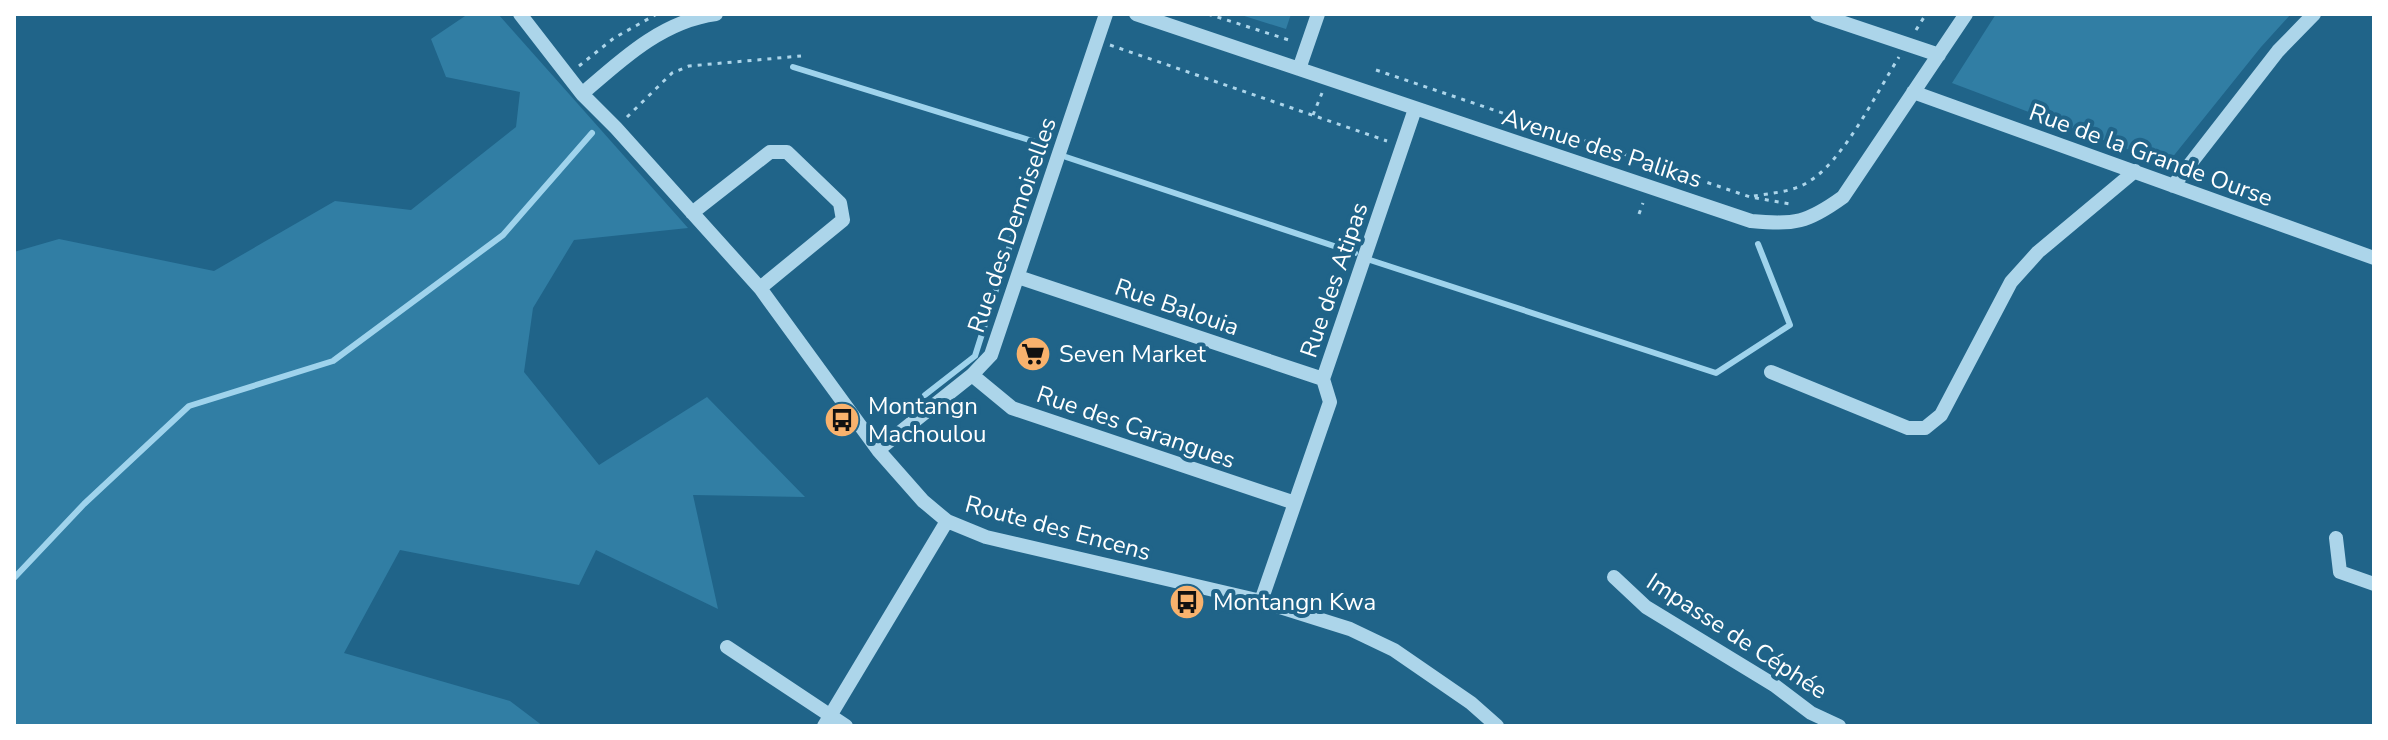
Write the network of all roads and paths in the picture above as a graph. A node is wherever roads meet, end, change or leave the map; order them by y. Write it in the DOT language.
graph roads {
  1 [pos="520,14"];
  2 [pos="657,14"];
  3 [pos="716,14"];
  4 [pos="1106,14"];
  5 [pos="1136,14"];
  6 [pos="1208,14"];
  7 [pos="1318,14"];
  8 [pos="1817,14"];
  9 [pos="1926,14"];
  10 [pos="1966,14"];
  11 [pos="2314,14"];
  12 [pos="1913,33"];
  13 [pos="1294,42"];
  14 [pos="1107,44"];
  15 [pos="595,54"];
  16 [pos="1939,55"];
  17 [pos="801,56"];
  18 [pos="1905,65"];
  19 [pos="1299,69"];
  20 [pos="1376,70"];
  21 [pos="1324,88"];
  22 [pos="1913,92"];
  23 [pos="582,94"];
  24 [pos="1415,109"];
  25 [pos="1313,115"];
  26 [pos="616,128"];
  27 [pos="1395,144"];
  28 [pos="2135,171"];
  29 [pos="2173,186"];
  30 [pos="1645,195"];
  31 [pos="1750,197"];
  32 [pos="1793,205"];
  33 [pos="692,213"];
  34 [pos="1639,214"];
  35 [pos="2374,258"];
  36 [pos="1018,277"];
  37 [pos="760,288"];
  38 [pos="1771,372"];
  39 [pos="972,375"];
  40 [pos="1323,379"];
  41 [pos="878,450"];
  42 [pos="1295,503"];
  43 [pos="947,521"];
  44 [pos="2336,538"];
  45 [pos="1614,577"];
  46 [pos="2374,584"];
  47 [pos="1261,601"];
  48 [pos="727,647"];
  49 [pos="827,722"];
  50 [pos="846,726"];
  51 [pos="1497,726"];
  52 [pos="1839,726"];
  1 -- 23 [label="street, Route des Encens"];
  2 -- 15 [label="path"];
  3 -- 23 [label="street"];
  4 -- 36 [label="street, Rue des Demoiselles"];
  5 -- 19 [label="street, Avenue des Palikas"];
  6 -- 13 [label="path"];
  7 -- 19 [label="street"];
  8 -- 16 [label="street"];
  9 -- 12 [label="path"];
  10 -- 16 [label="street, Avenue des Palikas"];
  11 -- 29 [label="street"];
  14 -- 25 [label="path"];
  16 -- 22 [label="street, Avenue des Palikas"];
  17 -- 26 [label="path"];
  18 -- 31 [label="path"];
  19 -- 24 [label="street, Avenue des Palikas"];
  20 -- 31 [label="path"];
  21 -- 25 [label="path"];
  22 -- 24 [label="street, Avenue des Palikas"];
  22 -- 28 [label="street, Rue de la Grande Ourse"];
  23 -- 26 [label="street, Route des Encens"];
  24 -- 40 [label="street, Rue des Atipas"];
  25 -- 27 [label="path"];
  26 -- 33 [label="street, Route des Encens"];
  28 -- 29 [label="street, Rue de la Grande Ourse"];
  28 -- 38 [label="street"];
  29 -- 35 [label="street, Rue de la Grande Ourse"];
  30 -- 34 [label="path"];
  31 -- 32 [label="path"];
  33 -- 37 [label="street, Route des Encens"];
  33 -- 37 [label="street"];
  36 -- 39 [label="street, Rue des Demoiselles"];
  36 -- 40 [label="street, Rue Balouia"];
  37 -- 41 [label="street, Route des Encens"];
  39 -- 41 [label="street, Rue des Demoiselles"];
  39 -- 42 [label="street, Rue des Carangues"];
  40 -- 42 [label="street, Rue des Atipas"];
  41 -- 43 [label="street, Route des Encens"];
  42 -- 47 [label="street, Rue des Atipas"];
  43 -- 47 [label="street, Route des Encens"];
  43 -- 49 [label="street"];
  44 -- 46 [label="street"];
  45 -- 52 [label="street, Impasse de Céphée"];
  47 -- 51 [label="street, Route des Encens"];
  48 -- 49 [label="street"];
  49 -- 50 [label="street"];
}
